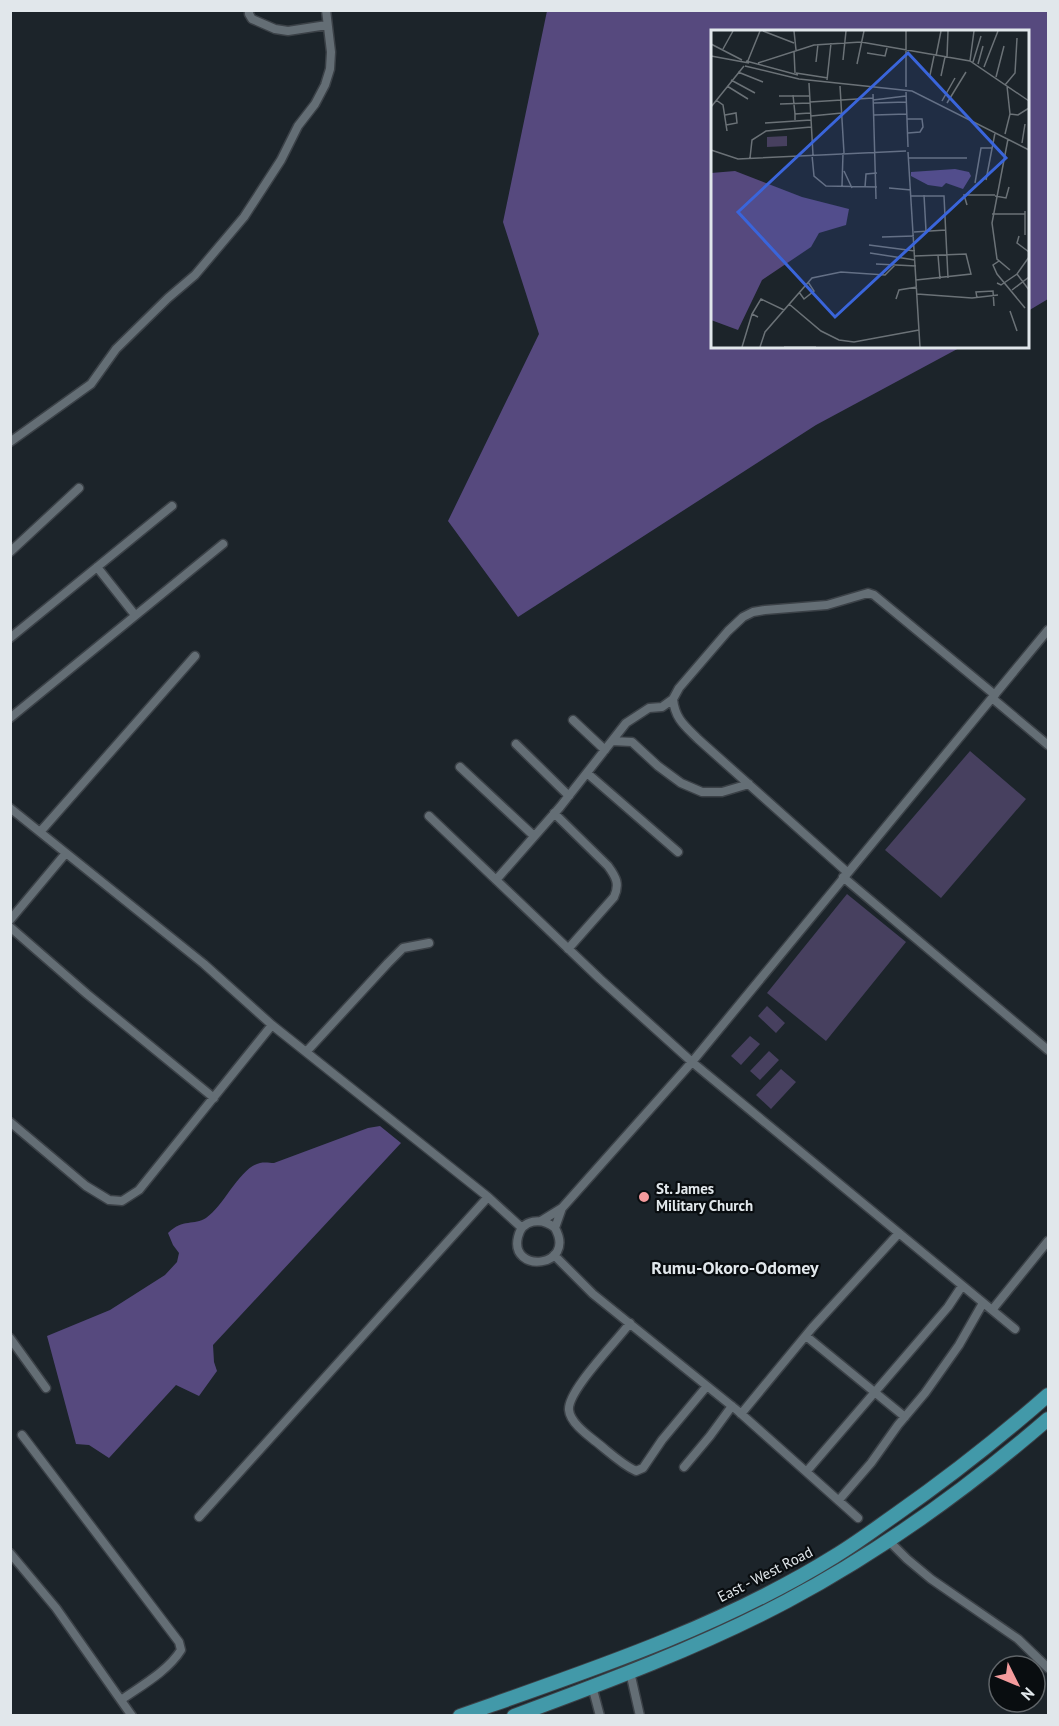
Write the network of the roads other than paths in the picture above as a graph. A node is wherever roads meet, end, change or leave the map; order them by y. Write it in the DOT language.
graph roads {
  1 [pos="249,10"];
  2 [pos="326,10"];
  3 [pos="327,25"];
  4 [pos="10,442"];
  5 [pos="78,488"];
  6 [pos="172,507"];
  7 [pos="223,544"];
  8 [pos="10,552"];
  9 [pos="97,567"];
  10 [pos="135,615"];
  11 [pos="1048,630"];
  12 [pos="10,638"];
  13 [pos="195,656"];
  14 [pos="993,696"];
  15 [pos="673,699"];
  16 [pos="10,718"];
  17 [pos="573,720"];
  18 [pos="612,741"];
  19 [pos="516,744"];
  20 [pos="1048,745"];
  21 [pos="605,750"];
  22 [pos="460,767"];
  23 [pos="587,773"];
  24 [pos="749,784"];
  25 [pos="569,795"];
  26 [pos="10,808"];
  27 [pos="554,813"];
  28 [pos="429,816"];
  29 [pos="40,832"];
  30 [pos="534,836"];
  31 [pos="678,852"];
  32 [pos="66,854"];
  33 [pos="845,875"];
  34 [pos="496,880"];
  35 [pos="10,920"];
  36 [pos="10,927"];
  37 [pos="429,943"];
  38 [pos="568,949"];
  39 [pos="272,1025"];
  40 [pos="1048,1050"];
  41 [pos="307,1051"];
  42 [pos="692,1062"];
  43 [pos="214,1098"];
  44 [pos="10,1122"];
  45 [pos="488,1197"];
  46 [pos="562,1208"];
  47 [pos="541,1221"];
  48 [pos="522,1228"];
  49 [pos="555,1228"];
  50 [pos="899,1233"];
  51 [pos="1048,1241"];
  52 [pos="554,1255"];
  53 [pos="962,1286"];
  54 [pos="983,1303"];
  55 [pos="992,1310"];
  56 [pos="630,1323"];
  57 [pos="1015,1329"];
  58 [pos="807,1336"];
  59 [pos="10,1338"];
  60 [pos="707,1386"];
  61 [pos="46,1388"];
  62 [pos="874,1392"];
  63 [pos="1048,1395"];
  64 [pos="732,1406"];
  65 [pos="741,1414"];
  66 [pos="905,1417"];
  67 [pos="1048,1419"];
  68 [pos="22,1435"];
  69 [pos="684,1467"];
  70 [pos="807,1471"];
  71 [pos="839,1500"];
  72 [pos="200,1517"];
  73 [pos="858,1518"];
  74 [pos="888,1541"];
  75 [pos="10,1553"];
  76 [pos="1048,1668"];
  77 [pos="630,1672"];
  78 [pos="592,1686"];
  79 [pos="121,1700"];
  80 [pos="132,1716"];
  81 [pos="460,1716"];
  82 [pos="514,1716"];
  83 [pos="600,1716"];
  84 [pos="640,1716"];
  1 -- 3 [label="street"];
  2 -- 3 [label="street"];
  3 -- 4 [label="street"];
  5 -- 8 [label="street"];
  6 -- 9 [label="street"];
  7 -- 10 [label="street"];
  9 -- 10 [label="street"];
  9 -- 12 [label="street"];
  10 -- 16 [label="street"];
  11 -- 14 [label="street"];
  13 -- 29 [label="street"];
  14 -- 15 [label="street"];
  14 -- 20 [label="street"];
  14 -- 33 [label="street"];
  15 -- 18 [label="street"];
  15 -- 24 [label="street"];
  17 -- 21 [label="street"];
  18 -- 21 [label="street"];
  18 -- 24 [label="street"];
  19 -- 25 [label="street"];
  21 -- 23 [label="street"];
  22 -- 30 [label="street"];
  23 -- 25 [label="street"];
  23 -- 31 [label="street"];
  24 -- 33 [label="street"];
  25 -- 27 [label="street"];
  26 -- 29 [label="street"];
  27 -- 30 [label="street"];
  27 -- 38 [label="street"];
  28 -- 34 [label="street"];
  29 -- 32 [label="street"];
  30 -- 34 [label="street"];
  32 -- 35 [label="street"];
  32 -- 39 [label="street"];
  33 -- 40 [label="street"];
  33 -- 42 [label="street"];
  34 -- 38 [label="street"];
  36 -- 43 [label="street"];
  37 -- 41 [label="street"];
  38 -- 42 [label="street"];
  39 -- 41 [label="street"];
  39 -- 43 [label="street"];
  41 -- 45 [label="street"];
  42 -- 46 [label="street"];
  42 -- 50 [label="street"];
  43 -- 44 [label="street"];
  45 -- 48 [label="street"];
  45 -- 72 [label="street"];
  46 -- 47 [label="street"];
  46 -- 49 [label="street"];
  47 -- 48 [label="street"];
  47 -- 49 [label="street"];
  48 -- 52 [label="street"];
  49 -- 52 [label="street"];
  50 -- 53 [label="street"];
  50 -- 58 [label="street"];
  51 -- 55 [label="street"];
  52 -- 56 [label="street"];
  53 -- 54 [label="street"];
  53 -- 62 [label="street"];
  54 -- 55 [label="street"];
  54 -- 66 [label="street"];
  55 -- 57 [label="street"];
  56 -- 60 [label="street"];
  56 -- 60 [label="street"];
  58 -- 62 [label="street"];
  58 -- 65 [label="street"];
  59 -- 61 [label="street"];
  60 -- 64 [label="street"];
  62 -- 66 [label="street"];
  62 -- 70 [label="street"];
  63 -- 81 [label="main road, East - West Road"];
  64 -- 65 [label="street"];
  64 -- 69 [label="street"];
  65 -- 70 [label="street"];
  66 -- 71 [label="street"];
  67 -- 74 [label="main road"];
  68 -- 79 [label="street"];
  70 -- 71 [label="street"];
  71 -- 73 [label="street"];
  74 -- 76 [label="street"];
  74 -- 77 [label="main road"];
  75 -- 79 [label="street"];
  77 -- 78 [label="main road"];
  77 -- 84 [label="street"];
  78 -- 82 [label="main road"];
  78 -- 83 [label="street"];
  79 -- 80 [label="street"];
}
